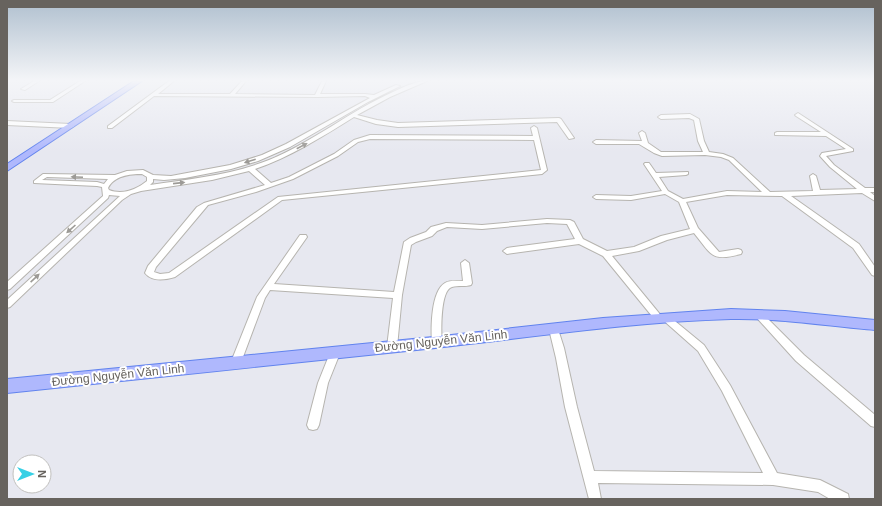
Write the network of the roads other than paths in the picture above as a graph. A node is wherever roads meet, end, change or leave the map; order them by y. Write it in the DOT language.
graph roads {
  1 [pos="103,105"];
  2 [pos="140,105"];
  3 [pos="361,105"];
  4 [pos="373,105"];
  5 [pos="344,114"];
  6 [pos="798,115"];
  7 [pos="354,116"];
  8 [pos="661,117"];
  9 [pos="7,123"];
  10 [pos="71,126"];
  11 [pos="110,127"];
  12 [pos="534,128"];
  13 [pos="642,133"];
  14 [pos="777,134"];
  15 [pos="828,134"];
  16 [pos="536,138"];
  17 [pos="571,138"];
  18 [pos="596,142"];
  19 [pos="645,143"];
  20 [pos="707,154"];
  21 [pos="265,156"];
  22 [pos="272,161"];
  23 [pos="647,164"];
  24 [pos="7,168"];
  25 [pos="250,168"];
  26 [pos="686,173"];
  27 [pos="655,175"];
  28 [pos="813,176"];
  29 [pos="116,177"];
  30 [pos="151,177"];
  31 [pos="268,185"];
  32 [pos="106,189"];
  33 [pos="140,189"];
  34 [pos="864,190"];
  35 [pos="875,190"];
  36 [pos="130,192"];
  37 [pos="666,192"];
  38 [pos="817,192"];
  39 [pos="767,193"];
  40 [pos="784,194"];
  41 [pos="596,197"];
  42 [pos="875,199"];
  43 [pos="682,201"];
  44 [pos="695,230"];
  45 [pos="303,237"];
  46 [pos="580,241"];
  47 [pos="507,251"];
  48 [pos="738,252"];
  49 [pos="606,254"];
  50 [pos="464,263"];
  51 [pos="875,273"];
  52 [pos="7,287"];
  53 [pos="268,287"];
  54 [pos="398,295"];
  55 [pos="7,305"];
  56 [pos="759,315"];
  57 [pos="663,319"];
  58 [pos="875,325"];
  59 [pos="554,329"];
  60 [pos="437,342"];
  61 [pos="392,347"];
  62 [pos="335,352"];
  63 [pos="236,362"];
  64 [pos="7,386"];
  65 [pos="875,422"];
  66 [pos="313,425"];
  67 [pos="590,477"];
  68 [pos="773,479"];
  69 [pos="595,499"];
  70 [pos="843,499"];
  1 -- 10 [label="main road"];
  2 -- 11 [label="street"];
  3 -- 5 [label="street"];
  4 -- 7 [label="street"];
  5 -- 7 [label="street"];
  5 -- 21 [label="street"];
  6 -- 15 [label="street"];
  7 -- 17 [label="street"];
  22 -- 7 [label="street, one-way"];
  8 -- 20 [label="street"];
  9 -- 10 [label="street"];
  10 -- 24 [label="main road"];
  12 -- 16 [label="street"];
  13 -- 19 [label="street"];
  14 -- 15 [label="street"];
  15 -- 34 [label="street"];
  16 -- 31 [label="street"];
  16 -- 31 [label="street"];
  18 -- 19 [label="street"];
  19 -- 20 [label="street"];
  20 -- 39 [label="street"];
  21 -- 22 [label="street"];
  21 -- 30 [label="street, one-way"];
  22 -- 25 [label="street"];
  23 -- 27 [label="street"];
  25 -- 31 [label="street"];
  33 -- 25 [label="street, one-way"];
  26 -- 27 [label="street"];
  27 -- 37 [label="street"];
  28 -- 38 [label="street"];
  29 -- 30 [label="street"];
  29 -- 32 [label="street"];
  29 -- 32 [label="street, one-way"];
  30 -- 33 [label="street"];
  32 -- 36 [label="street"];
  32 -- 52 [label="street, one-way"];
  33 -- 36 [label="street"];
  34 -- 35 [label="street"];
  34 -- 38 [label="street"];
  34 -- 42 [label="street"];
  55 -- 36 [label="street, one-way"];
  37 -- 41 [label="street"];
  37 -- 43 [label="street"];
  38 -- 40 [label="street"];
  39 -- 40 [label="street"];
  39 -- 43 [label="street"];
  40 -- 51 [label="street"];
  43 -- 44 [label="street"];
  44 -- 48 [label="street"];
  44 -- 49 [label="street"];
  45 -- 53 [label="street"];
  46 -- 47 [label="street"];
  46 -- 49 [label="street"];
  46 -- 54 [label="street"];
  49 -- 57 [label="street"];
  50 -- 60 [label="street"];
  53 -- 54 [label="street"];
  53 -- 63 [label="street"];
  54 -- 61 [label="street"];
  56 -- 57 [label="main road, Đường Nguyễn Văn Linh"];
  56 -- 58 [label="main road, Đường Nguyễn Văn Linh"];
  56 -- 65 [label="street"];
  57 -- 59 [label="main road, Đường Nguyễn Văn Linh"];
  57 -- 68 [label="street"];
  59 -- 60 [label="main road, Đường Nguyễn Văn Linh"];
  59 -- 67 [label="street"];
  60 -- 61 [label="main road, Đường Nguyễn Văn Linh"];
  61 -- 62 [label="main road, Đường Nguyễn Văn Linh"];
  62 -- 63 [label="main road, Đường Nguyễn Văn Linh"];
  62 -- 66 [label="street"];
  63 -- 64 [label="main road, Đường Nguyễn Văn Linh"];
  67 -- 68 [label="street"];
  67 -- 69 [label="street"];
  68 -- 70 [label="street"];
}
